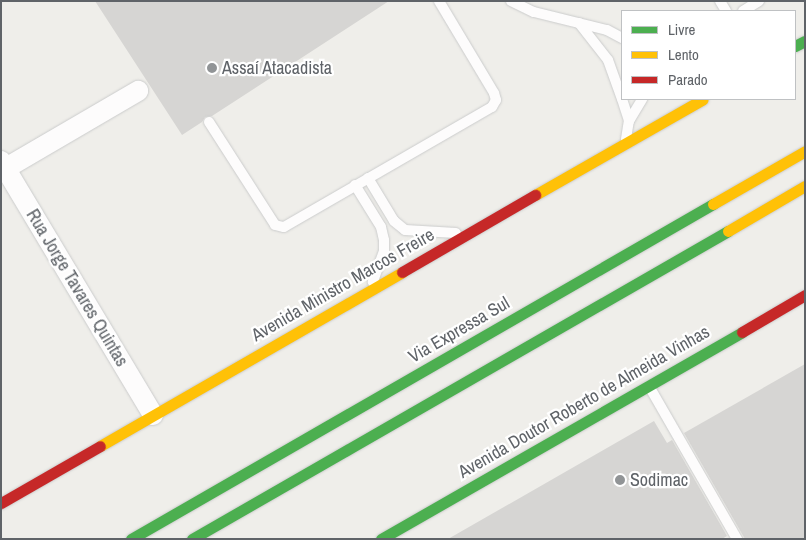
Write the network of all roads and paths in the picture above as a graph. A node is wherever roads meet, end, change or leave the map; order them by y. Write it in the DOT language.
graph roads {
  1 [pos="439,1"];
  2 [pos="510,1"];
  3 [pos="759,1"];
  4 [pos="745,10"];
  5 [pos="579,23"];
  6 [pos="621,37"];
  7 [pos="138,91"];
  8 [pos="621,96"];
  9 [pos="622,100"];
  10 [pos="641,100"];
  11 [pos="701,100"];
  12 [pos="629,121"];
  13 [pos="209,122"];
  14 [pos="626,143"];
  15 [pos="805,151"];
  16 [pos="3,167"];
  17 [pos="368,178"];
  18 [pos="355,185"];
  19 [pos="805,186"];
  20 [pos="467,233"];
  21 [pos="370,289"];
  22 [pos="805,295"];
  23 [pos="648,385"];
  24 [pos="153,415"];
  25 [pos="1,503"];
  26 [pos="131,539"];
  27 [pos="192,539"];
  28 [pos="380,539"];
  29 [pos="737,539"];
  1 -- 17 [label="lane"];
  2 -- 5 [label="lane"];
  3 -- 4 [label="lane"];
  5 -- 6 [label="lane"];
  5 -- 8 [label="lane"];
  7 -- 16 [label="street"];
  9 -- 12 [label="lane"];
  10 -- 12 [label="lane"];
  11 -- 14 [label="main road, Avenida Ministro Marcos Freire"];
  12 -- 14 [label="lane"];
  13 -- 18 [label="lane"];
  14 -- 20 [label="main road, Avenida Ministro Marcos Freire"];
  15 -- 26 [label="main road, Via Expressa Sul"];
  16 -- 24 [label="street, Rua Jorge Tavares Quintas"];
  17 -- 18 [label="lane"];
  17 -- 20 [label="lane"];
  18 -- 21 [label="lane"];
  19 -- 27 [label="main road"];
  20 -- 21 [label="main road, Avenida Ministro Marcos Freire"];
  21 -- 24 [label="main road, Avenida Ministro Marcos Freire"];
  22 -- 23 [label="main road, Avenida Doutor Roberto de Almeida Vinhas"];
  23 -- 28 [label="main road, Avenida Doutor Roberto de Almeida Vinhas"];
  23 -- 29 [label="lane"];
  24 -- 25 [label="main road, Avenida Ministro Marcos Freire"];
}
